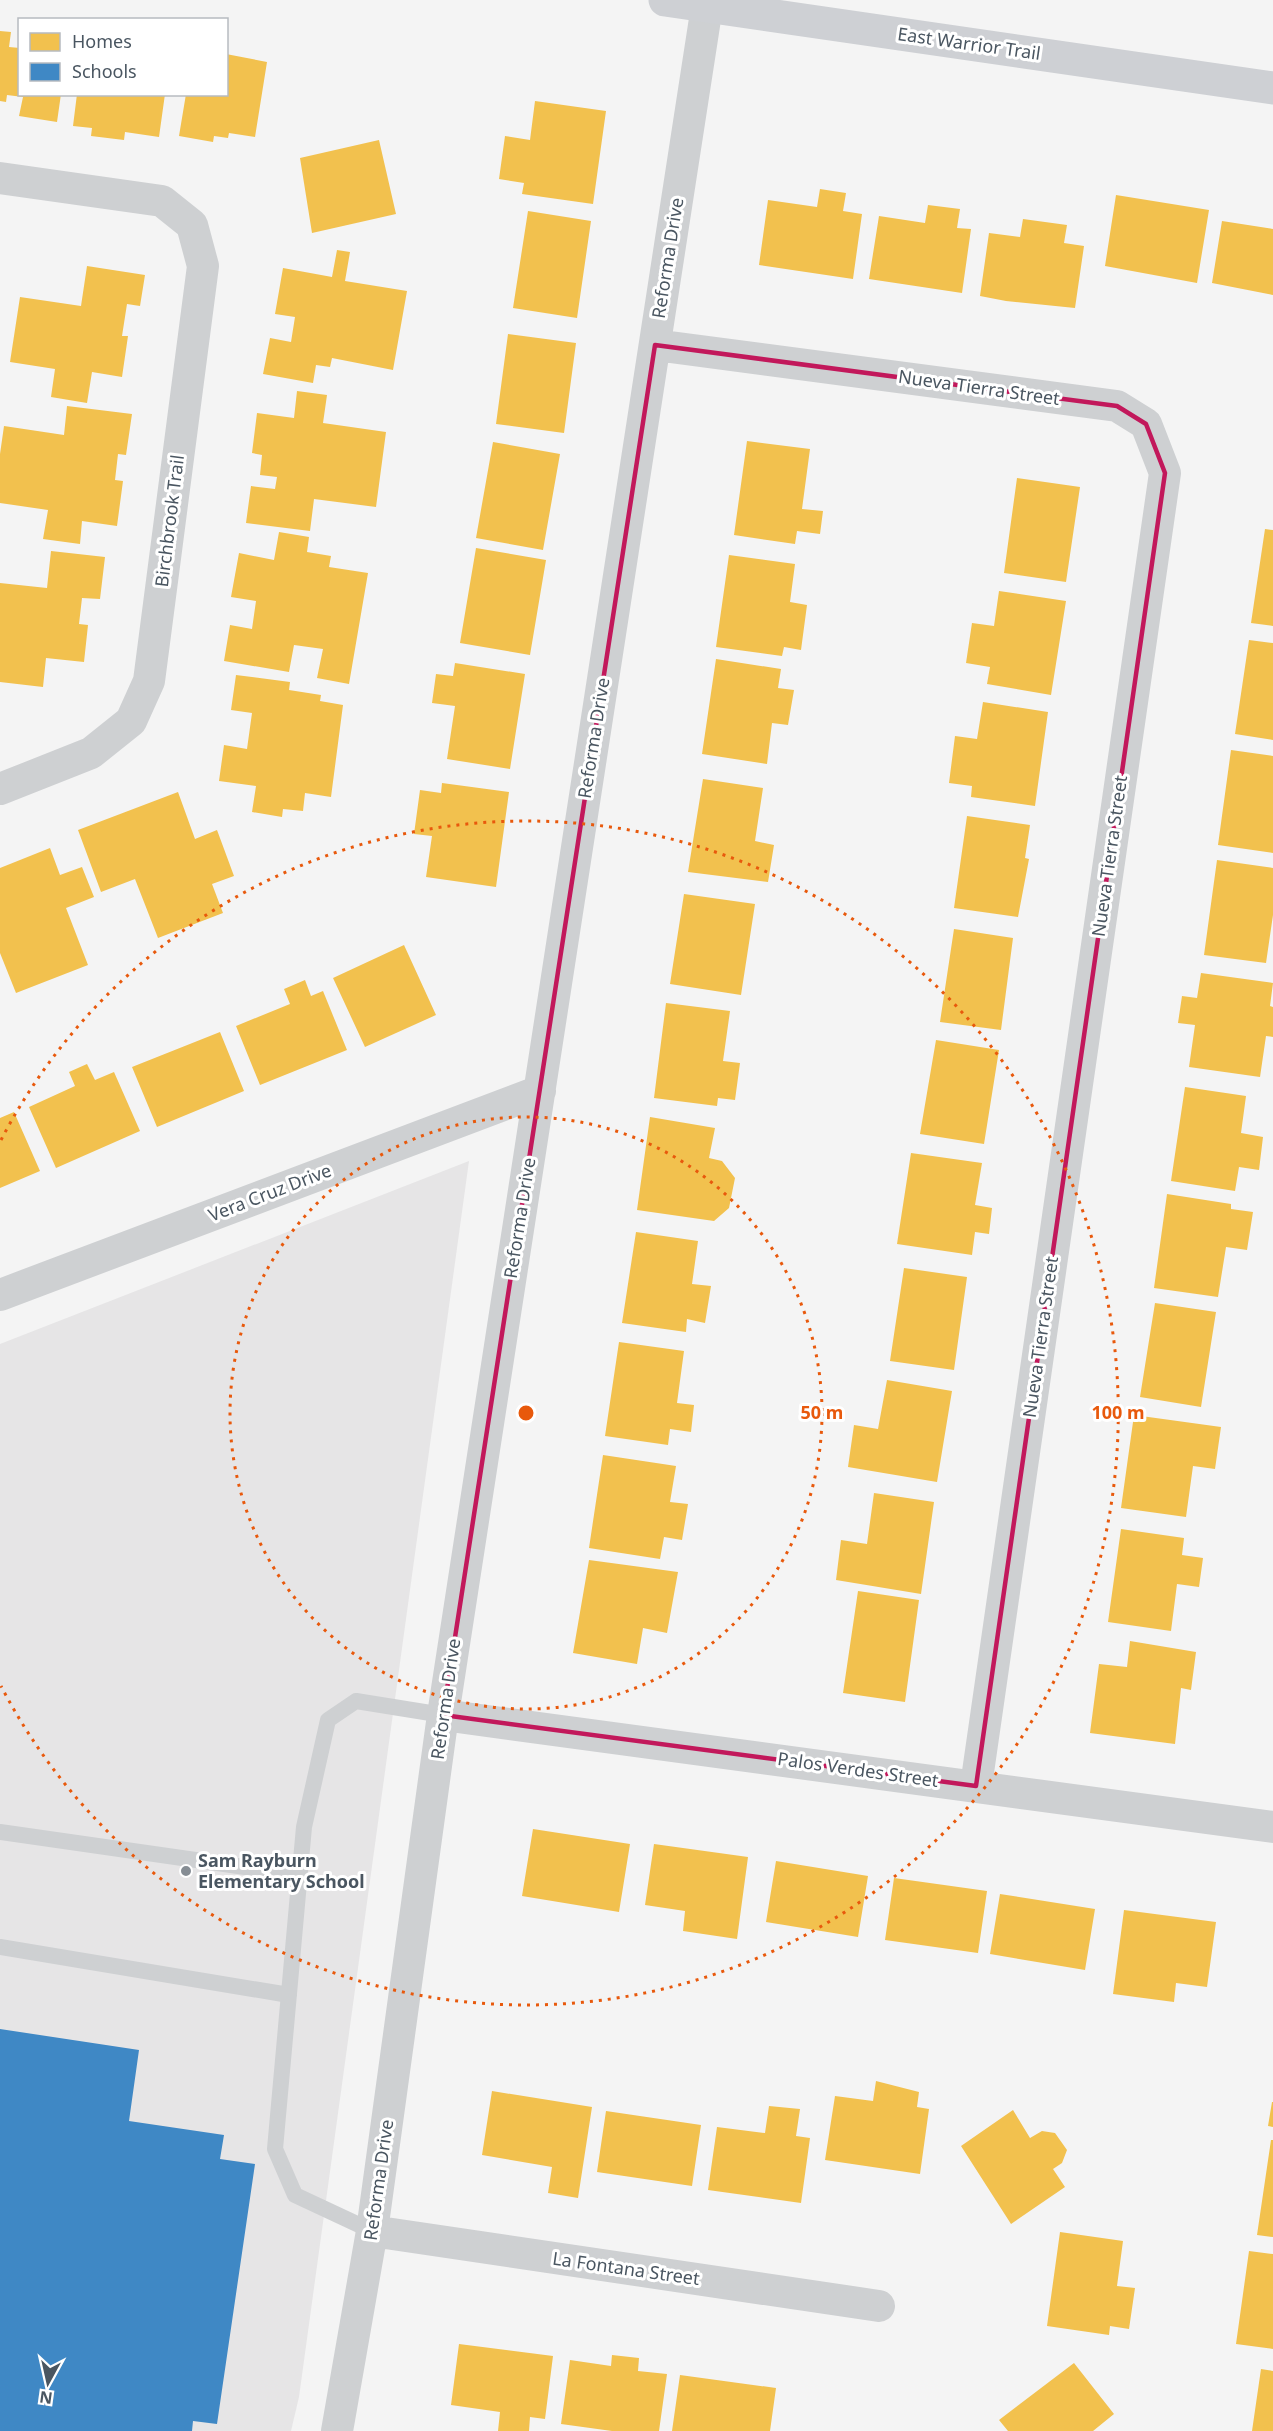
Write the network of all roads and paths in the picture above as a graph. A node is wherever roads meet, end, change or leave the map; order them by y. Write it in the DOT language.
graph roads {
  1 [pos="664,0"];
  2 [pos="707,6"];
  3 [pos="1273,88"];
  4 [pos="0,178"];
  5 [pos="655,345"];
  6 [pos="0,789"];
  7 [pos="540,1091"];
  8 [pos="0,1295"];
  9 [pos="443,1715"];
  10 [pos="976,1786"];
  11 [pos="1273,1827"];
  12 [pos="0,1832"];
  13 [pos="300,1875"];
  14 [pos="0,1947"];
  15 [pos="289,1995"];
  16 [pos="372,2231"];
  17 [pos="879,2306"];
  18 [pos="337,2431"];
  1 -- 2 [label="street, East Warrior Trail"];
  2 -- 3 [label="street, East Warrior Trail"];
  2 -- 5 [label="street, Reforma Drive"];
  4 -- 6 [label="street, Birchbrook Trail"];
  5 -- 7 [label="street, Reforma Drive"];
  5 -- 10 [label="street, Nueva Tierra Street"];
  7 -- 8 [label="street, Vera Cruz Drive"];
  7 -- 9 [label="street, Reforma Drive"];
  9 -- 10 [label="street, Palos Verdes Street"];
  9 -- 13 [label="lane"];
  9 -- 16 [label="street, Reforma Drive"];
  10 -- 11 [label="street, Palos Verdes Street"];
  12 -- 13 [label="lane"];
  13 -- 15 [label="lane"];
  14 -- 15 [label="lane"];
  15 -- 16 [label="lane"];
  16 -- 17 [label="street, La Fontana Street"];
  16 -- 18 [label="street, Reforma Drive"];
}
